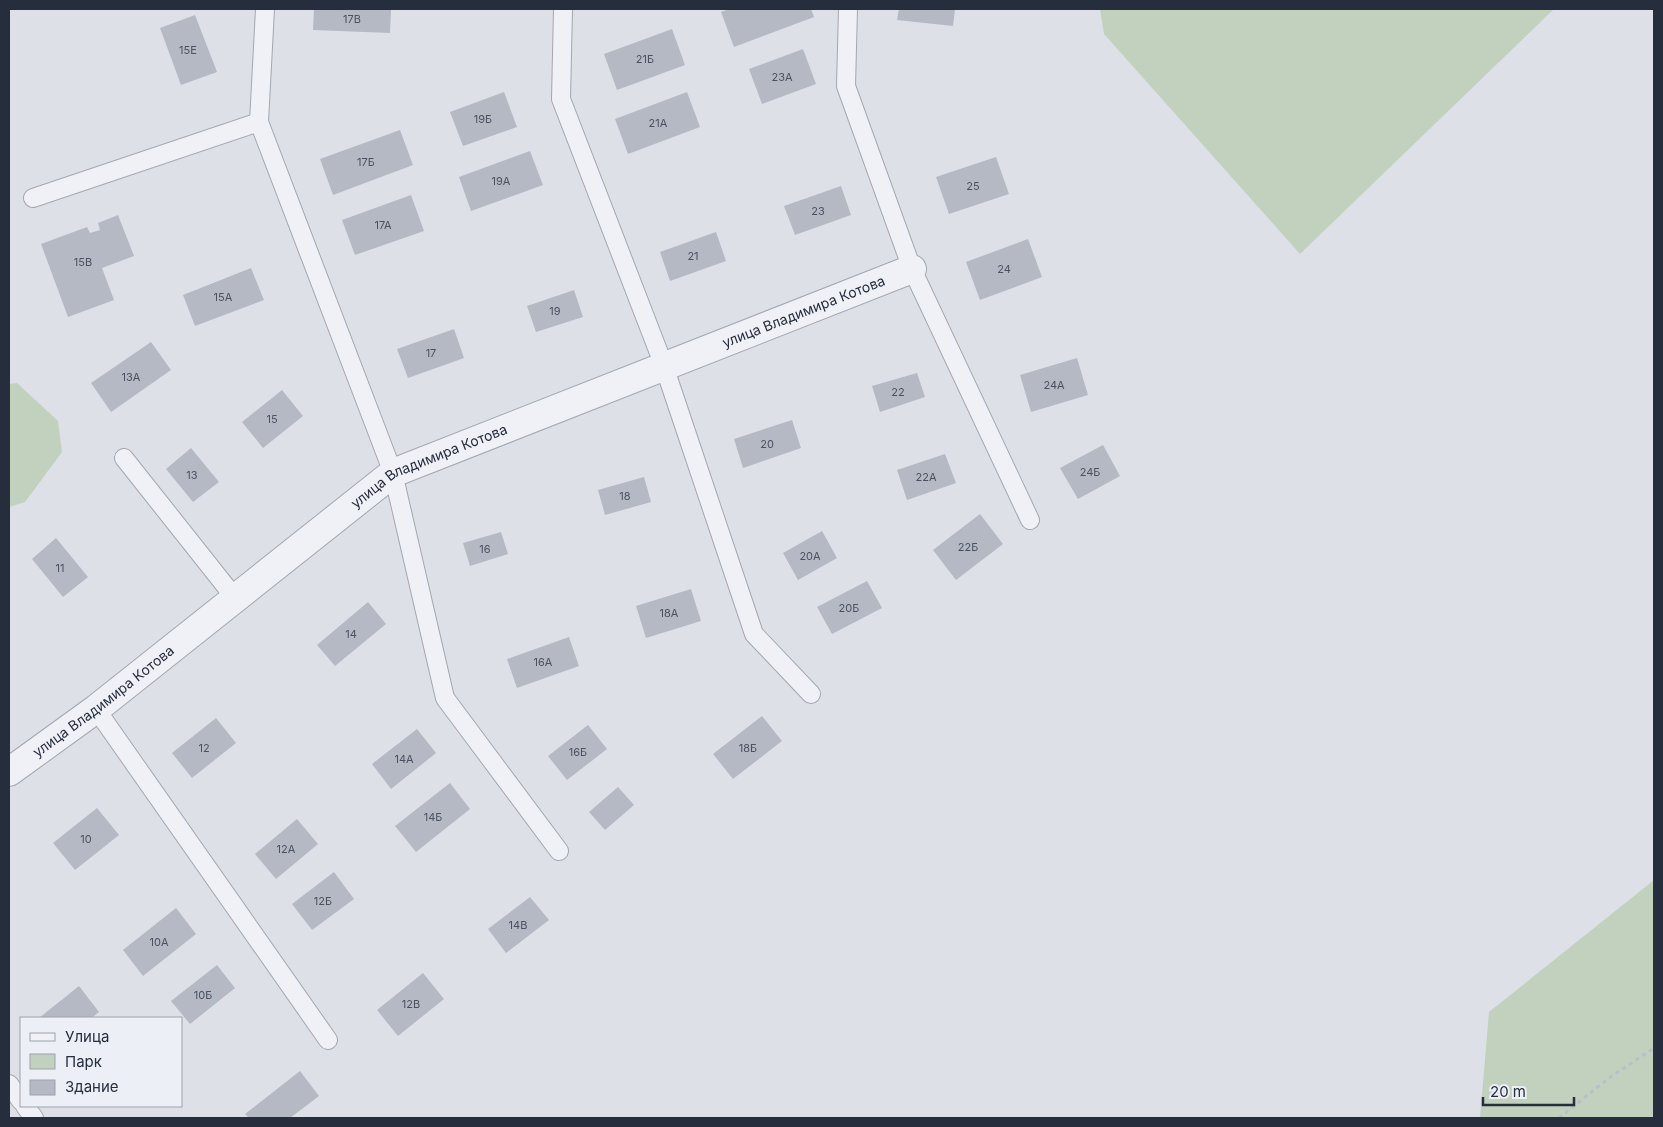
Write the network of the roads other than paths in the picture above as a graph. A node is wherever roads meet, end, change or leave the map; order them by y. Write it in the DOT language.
graph roads {
  1 [pos="265,9"];
  2 [pos="563,9"];
  3 [pos="848,9"];
  4 [pos="259,122"];
  5 [pos="33,198"];
  6 [pos="912,269"];
  7 [pos="664,366"];
  8 [pos="124,458"];
  9 [pos="393,473"];
  10 [pos="1030,520"];
  11 [pos="235,598"];
  12 [pos="811,694"];
  13 [pos="96,709"];
  14 [pos="9,772"];
  15 [pos="559,851"];
  16 [pos="328,1040"];
  17 [pos="9,1084"];
  18 [pos="20,1100"];
  19 [pos="26,1107"];
  20 [pos="34,1118"];
  1 -- 4 [label="lane"];
  2 -- 7 [label="lane"];
  3 -- 6 [label="lane"];
  4 -- 5 [label="lane"];
  4 -- 9 [label="lane"];
  6 -- 7 [label="street, улица Владимира Котова"];
  6 -- 10 [label="lane"];
  7 -- 9 [label="street, улица Владимира Котова"];
  7 -- 12 [label="lane"];
  8 -- 11 [label="lane"];
  9 -- 11 [label="street, улица Владимира Котова"];
  9 -- 15 [label="lane"];
  11 -- 13 [label="street, улица Владимира Котова"];
  13 -- 14 [label="street, улица Владимира Котова"];
  13 -- 16 [label="lane"];
  17 -- 18 [label="lane"];
  19 -- 20 [label="lane"];
}
